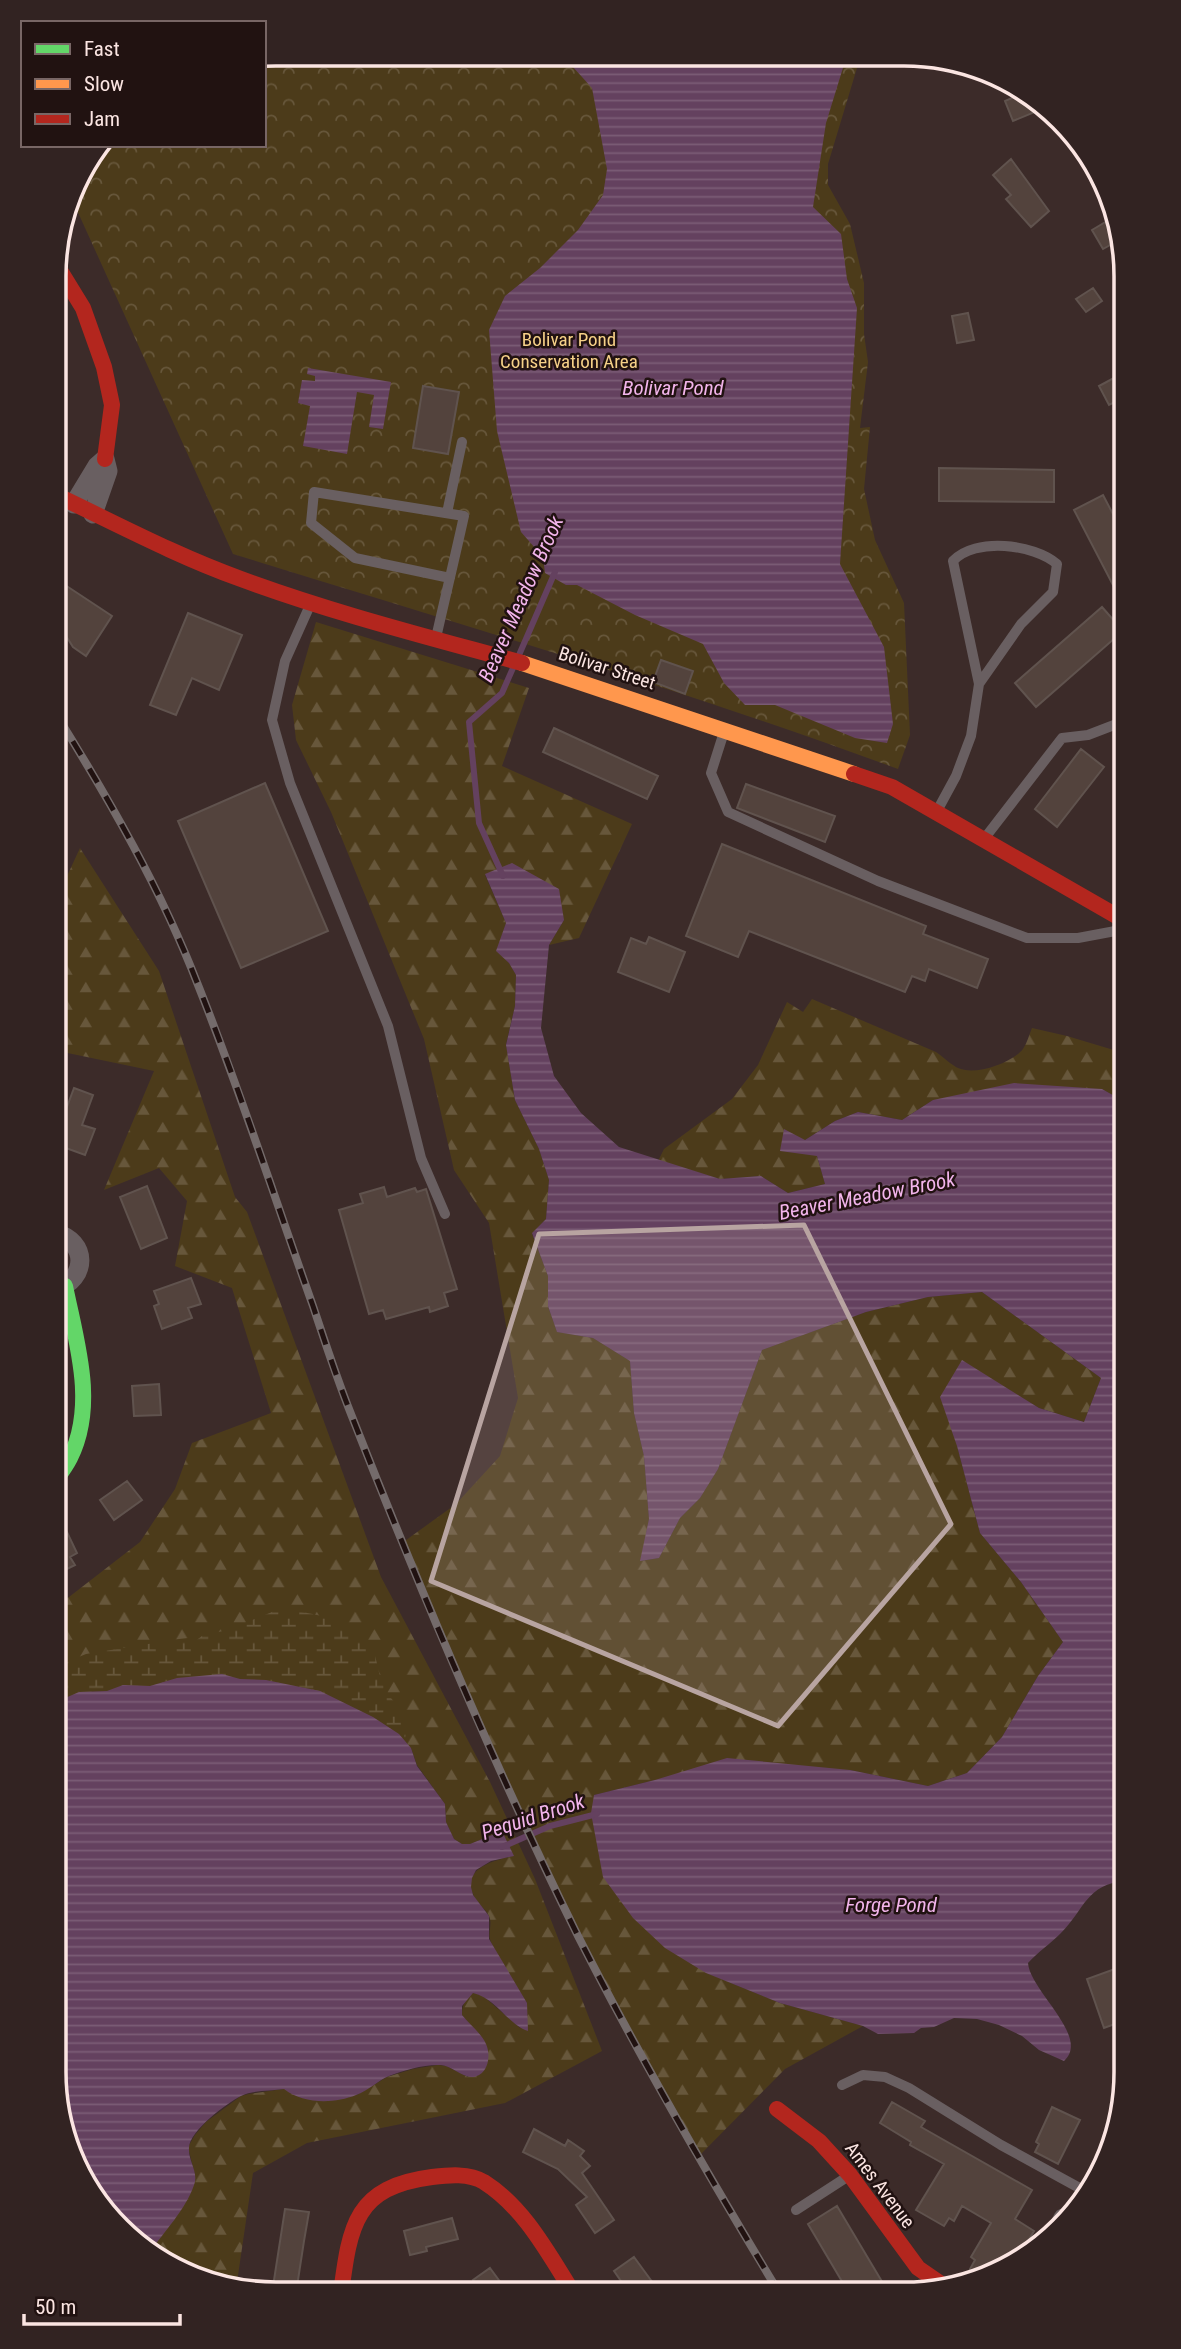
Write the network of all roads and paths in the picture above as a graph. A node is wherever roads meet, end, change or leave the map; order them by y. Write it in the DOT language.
graph roads {
  1 [pos="67,282"];
  2 [pos="462,442"];
  3 [pos="105,459"];
  4 [pos="67,500"];
  5 [pos="74,504"];
  6 [pos="447,513"];
  7 [pos="93,514"];
  8 [pos="450,578"];
  9 [pos="311,603"];
  10 [pos="436,639"];
  11 [pos="979,684"];
  12 [pos="1114,725"];
  13 [pos="725,729"];
  14 [pos="936,811"];
  15 [pos="984,839"];
  16 [pos="1112,913"];
  17 [pos="1114,931"];
  18 [pos="445,1214"];
  19 [pos="67,1238"];
  20 [pos="67,1282"];
  21 [pos="67,1315"];
  22 [pos="67,1462"];
  23 [pos="842,2085"];
  24 [pos="777,2109"];
  25 [pos="850,2175"];
  26 [pos="1082,2184"];
  27 [pos="796,2210"];
  28 [pos="936,2280"];
  29 [pos="343,2282"];
  30 [pos="566,2282"];
  1 -- 3 [label="street"];
  2 -- 6 [label="lane"];
  3 -- 5 [label="street"];
  3 -- 7 [label="street"];
  4 -- 5 [label="street, Bolivar Street"];
  5 -- 7 [label="street, Bolivar Street"];
  6 -- 8 [label="lane"];
  6 -- 8 [label="lane"];
  7 -- 9 [label="street, Bolivar Street"];
  8 -- 10 [label="lane"];
  9 -- 10 [label="street, Bolivar Street"];
  9 -- 18 [label="lane"];
  10 -- 13 [label="street, Bolivar Street"];
  11 -- 11 [label="lane"];
  11 -- 14 [label="lane"];
  12 -- 15 [label="lane"];
  13 -- 14 [label="street, Bolivar Street"];
  13 -- 17 [label="lane"];
  14 -- 15 [label="street, Bolivar Street"];
  15 -- 16 [label="street, Bolivar Street"];
  19 -- 20 [label="street"];
  21 -- 22 [label="street"];
  23 -- 26 [label="lane"];
  24 -- 25 [label="street, Ames Avenue"];
  25 -- 27 [label="lane"];
  25 -- 28 [label="street, Ames Avenue"];
  29 -- 30 [label="street"];
}
